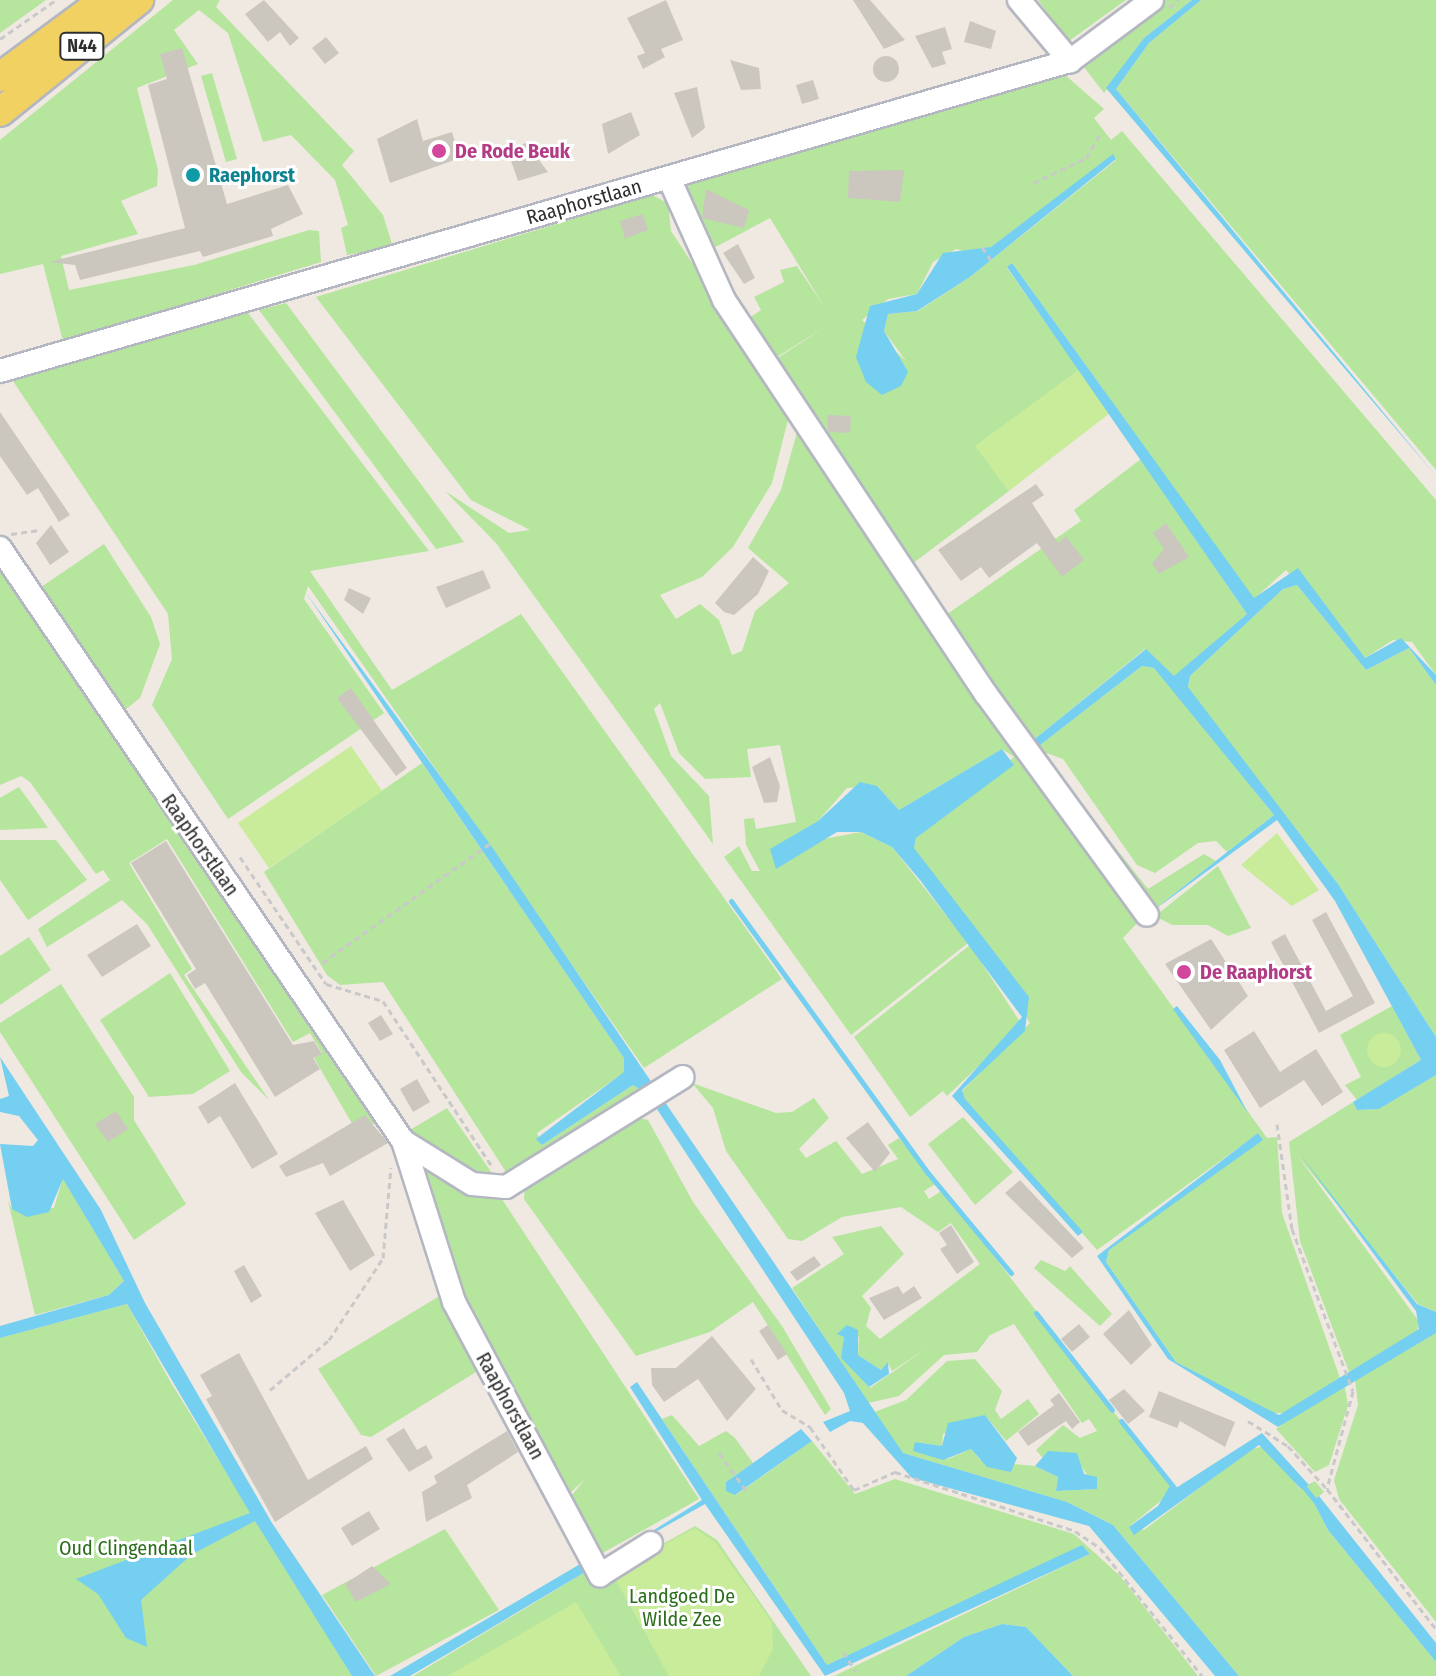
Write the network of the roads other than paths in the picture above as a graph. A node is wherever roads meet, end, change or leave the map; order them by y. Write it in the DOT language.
graph roads {
  1 [pos="82,0"];
  2 [pos="104,0"];
  3 [pos="139,0"];
  4 [pos="1019,0"];
  5 [pos="1152,0"];
  6 [pos="0,60"];
  7 [pos="1070,61"];
  8 [pos="0,77"];
  9 [pos="0,112"];
  10 [pos="669,178"];
  11 [pos="0,371"];
  12 [pos="0,548"];
  13 [pos="1147,915"];
  14 [pos="683,1077"];
  15 [pos="400,1149"];
  16 [pos="651,1543"];
  1 -- 6 [label="street, N44"];
  2 -- 8 [label="main road, N44"];
  3 -- 9 [label="main road, N44"];
  4 -- 7 [label="street"];
  5 -- 7 [label="street, Raaphorstlaan"];
  7 -- 10 [label="street, Raaphorstlaan"];
  10 -- 11 [label="street, Raaphorstlaan"];
  10 -- 13 [label="street"];
  12 -- 15 [label="street, Raaphorstlaan"];
  14 -- 15 [label="street, Raaphorstlaan"];
  15 -- 16 [label="street, Raaphorstlaan"];
}
